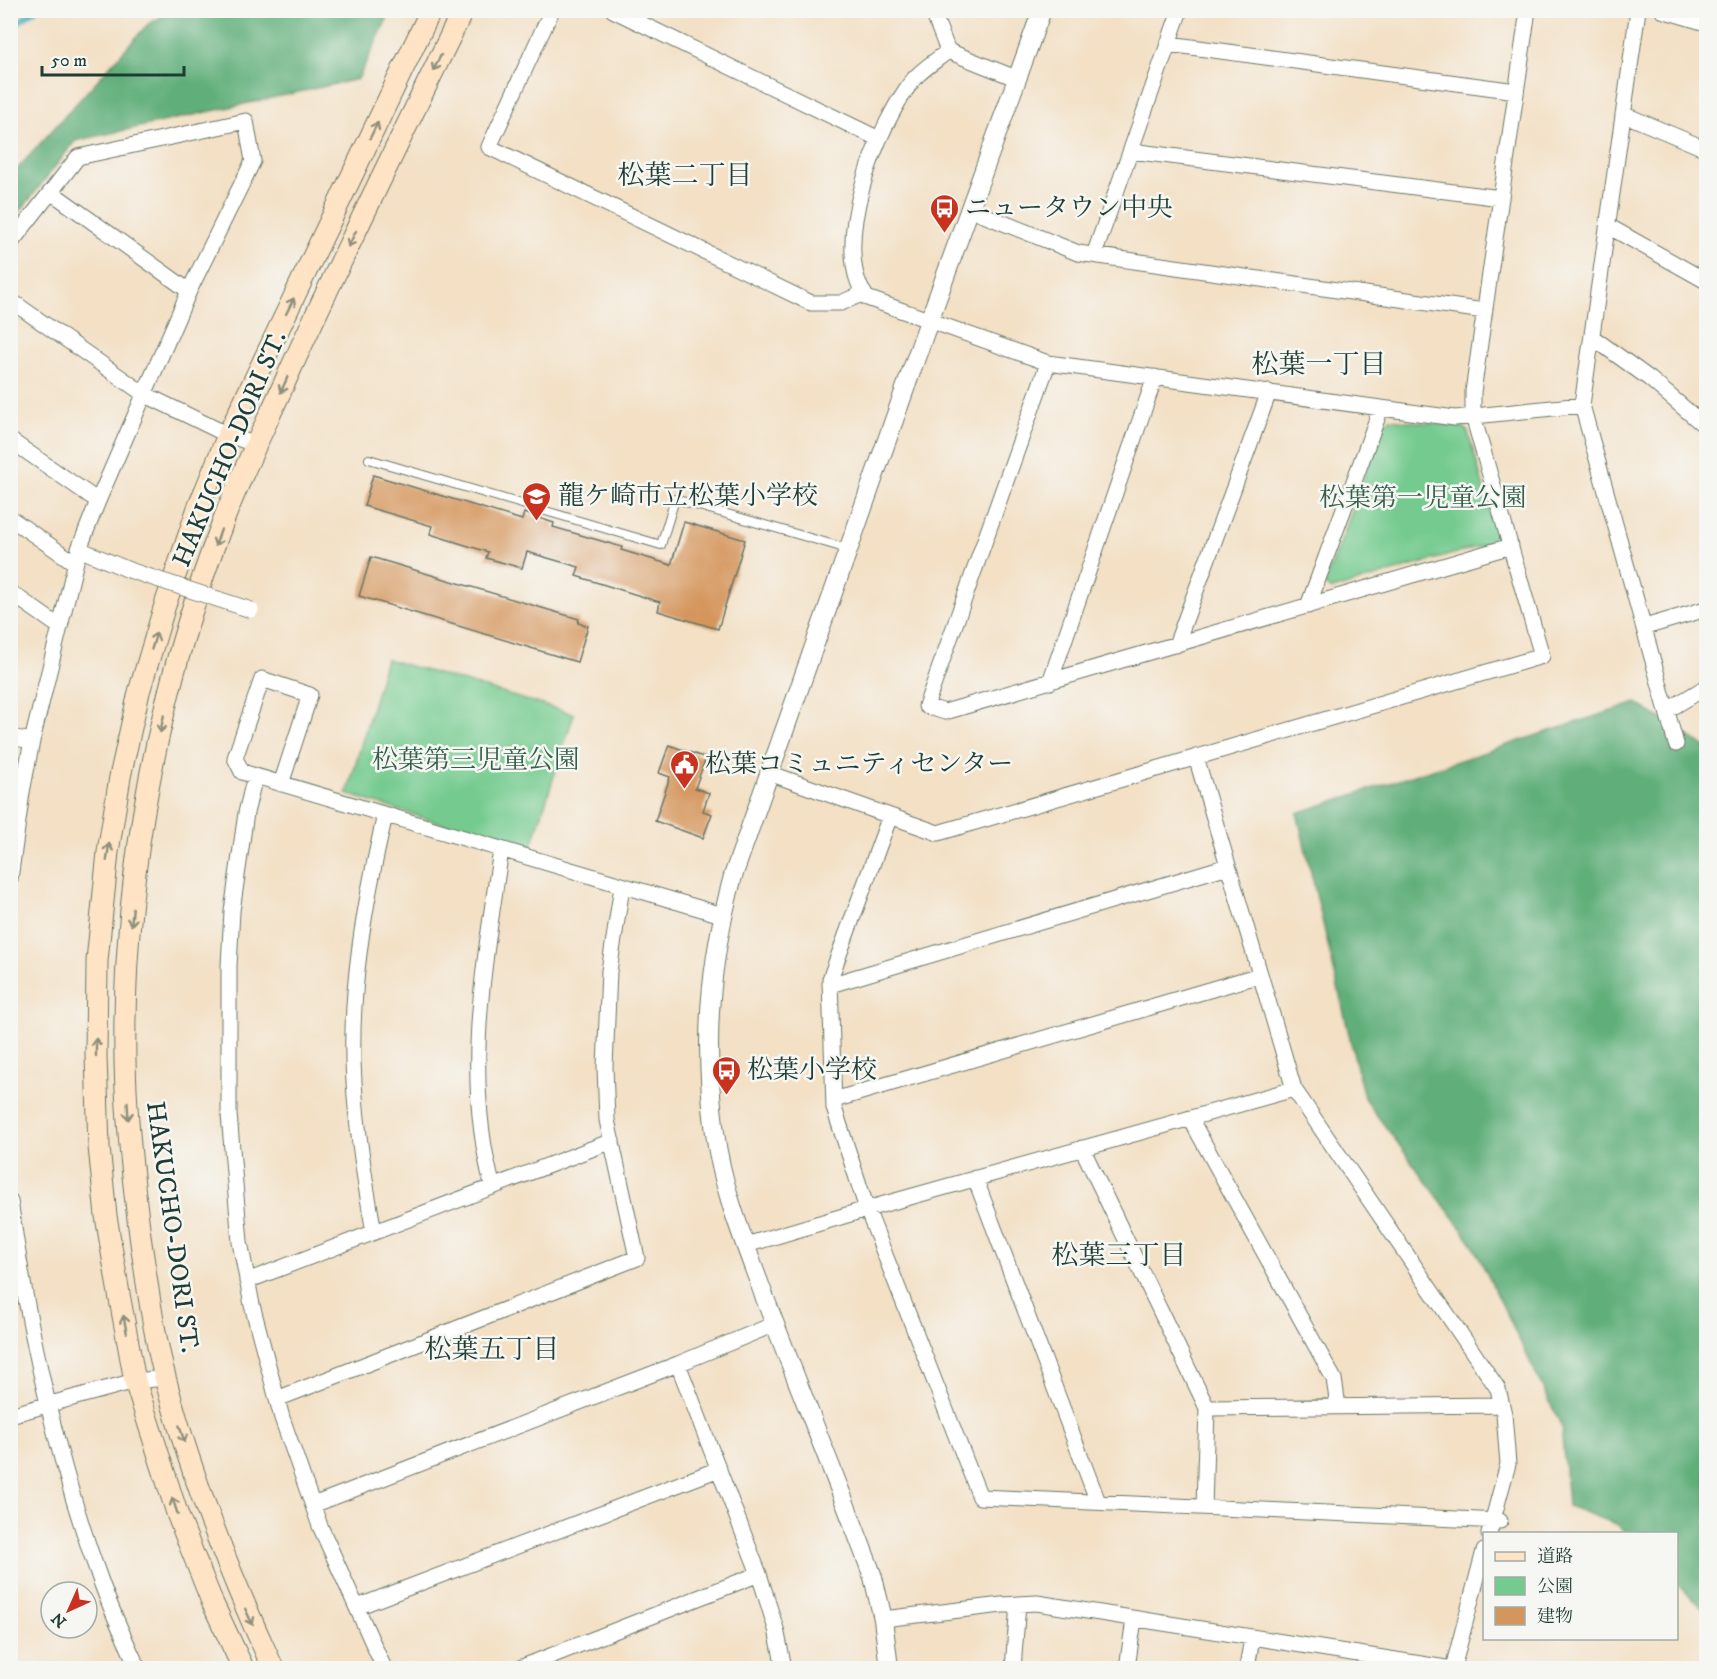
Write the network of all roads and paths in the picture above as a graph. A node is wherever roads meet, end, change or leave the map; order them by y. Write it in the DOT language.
graph roads {
  1 [pos="431,10"];
  2 [pos="463,10"];
  3 [pos="552,10"];
  4 [pos="613,10"];
  5 [pos="932,10"];
  6 [pos="1042,10"];
  7 [pos="1180,10"];
  8 [pos="1528,10"];
  9 [pos="1638,10"];
  10 [pos="1662,10"];
  11 [pos="1707,23"];
  12 [pos="1169,44"];
  13 [pos="948,51"];
  14 [pos="1018,79"];
  15 [pos="1516,91"];
  16 [pos="1623,114"];
  17 [pos="879,139"];
  18 [pos="1707,149"];
  19 [pos="1131,151"];
  20 [pos="51,192"];
  21 [pos="1501,198"];
  22 [pos="969,209"];
  23 [pos="1608,226"];
  24 [pos="10,244"];
  25 [pos="1094,255"];
  26 [pos="1707,281"];
  27 [pos="189,291"];
  28 [pos="864,293"];
  29 [pos="10,300"];
  30 [pos="1484,311"];
  31 [pos="929,321"];
  32 [pos="1592,337"];
  33 [pos="1048,363"];
  34 [pos="1155,377"];
  35 [pos="1269,393"];
  36 [pos="144,394"];
  37 [pos="1582,405"];
  38 [pos="1381,408"];
  39 [pos="1473,416"];
  40 [pos="1707,427"];
  41 [pos="228,435"];
  42 [pos="10,440"];
  43 [pos="256,445"];
  44 [pos="369,459"];
  45 [pos="98,501"];
  46 [pos="10,518"];
  47 [pos="1510,546"];
  48 [pos="849,549"];
  49 [pos="77,556"];
  50 [pos="10,592"];
  51 [pos="1308,606"];
  52 [pos="1707,609"];
  53 [pos="250,610"];
  54 [pos="60,627"];
  55 [pos="1645,627"];
  56 [pos="1176,645"];
  57 [pos="1050,681"];
  58 [pos="1707,687"];
  59 [pos="1668,710"];
  60 [pos="10,736"];
  61 [pos="32,741"];
  62 [pos="1676,744"];
  63 [pos="1196,757"];
  64 [pos="769,773"];
  65 [pos="255,776"];
  66 [pos="281,784"];
  67 [pos="385,815"];
  68 [pos="890,816"];
  69 [pos="501,850"];
  70 [pos="12,851"];
  71 [pos="1228,866"];
  72 [pos="10,879"];
  73 [pos="622,887"];
  74 [pos="722,915"];
  75 [pos="1260,975"];
  76 [pos="830,986"];
  77 [pos="1294,1089"];
  78 [pos="834,1100"];
  79 [pos="1190,1118"];
  80 [pos="612,1141"];
  81 [pos="1083,1148"];
  82 [pos="975,1178"];
  83 [pos="493,1186"];
  84 [pos="10,1201"];
  85 [pos="867,1209"];
  86 [pos="374,1232"];
  87 [pos="746,1245"];
  88 [pos="247,1281"];
  89 [pos="775,1324"];
  90 [pos="678,1364"];
  91 [pos="165,1378"];
  92 [pos="135,1381"];
  93 [pos="277,1399"];
  94 [pos="48,1405"];
  95 [pos="1502,1405"];
  96 [pos="1338,1407"];
  97 [pos="1207,1408"];
  98 [pos="10,1415"];
  99 [pos="719,1469"];
  100 [pos="1098,1502"];
  101 [pos="313,1505"];
  102 [pos="1204,1507"];
  103 [pos="1494,1525"];
  104 [pos="1483,1558"];
  105 [pos="759,1574"];
  106 [pos="1018,1604"];
  107 [pos="357,1607"];
  108 [pos="883,1619"];
  109 [pos="1134,1619"];
  110 [pos="1252,1638"];
  111 [pos="1368,1662"];
  112 [pos="138,1668"];
  113 [pos="243,1668"];
  114 [pos="273,1668"];
  115 [pos="384,1668"];
  116 [pos="520,1668"];
  117 [pos="784,1668"];
  118 [pos="889,1668"];
  119 [pos="1013,1668"];
  120 [pos="1127,1668"];
  121 [pos="1247,1668"];
  122 [pos="1446,1668"];
  123 [pos="1453,1668"];
  41 -- 1 [label="main road, HAKUCHO-DORI ST., one-way"];
  2 -- 43 [label="main road, HAKUCHO-DORI ST., one-way"];
  3 -- 28 [label="street"];
  4 -- 17 [label="street"];
  5 -- 13 [label="street"];
  6 -- 14 [label="street"];
  7 -- 12 [label="street"];
  8 -- 15 [label="street"];
  9 -- 16 [label="street"];
  10 -- 11 [label="street"];
  12 -- 15 [label="street"];
  12 -- 19 [label="street"];
  13 -- 14 [label="street"];
  13 -- 17 [label="street"];
  14 -- 22 [label="street"];
  15 -- 21 [label="street"];
  16 -- 18 [label="street"];
  16 -- 23 [label="street"];
  17 -- 28 [label="street"];
  19 -- 21 [label="street"];
  19 -- 25 [label="street"];
  20 -- 24 [label="street"];
  20 -- 27 [label="street"];
  20 -- 27 [label="street"];
  21 -- 30 [label="street"];
  22 -- 25 [label="street"];
  22 -- 31 [label="street"];
  23 -- 26 [label="street"];
  23 -- 32 [label="street"];
  25 -- 30 [label="street"];
  27 -- 36 [label="street"];
  28 -- 31 [label="street"];
  29 -- 36 [label="street"];
  30 -- 39 [label="street"];
  31 -- 33 [label="street"];
  31 -- 48 [label="street"];
  32 -- 37 [label="street"];
  32 -- 40 [label="street"];
  33 -- 34 [label="street"];
  33 -- 57 [label="street"];
  34 -- 35 [label="street"];
  34 -- 57 [label="street"];
  35 -- 38 [label="street"];
  35 -- 56 [label="street"];
  36 -- 41 [label="street"];
  36 -- 45 [label="street"];
  37 -- 39 [label="street"];
  37 -- 55 [label="street"];
  38 -- 39 [label="street"];
  38 -- 51 [label="street"];
  39 -- 47 [label="street"];
  41 -- 43 [label="street"];
  92 -- 41 [label="main road, HAKUCHO-DORI ST., one-way"];
  42 -- 45 [label="street"];
  43 -- 91 [label="main road, HAKUCHO-DORI ST., one-way"];
  44 -- 48 [label="lane"];
  45 -- 49 [label="street"];
  46 -- 49 [label="street"];
  47 -- 51 [label="street"];
  47 -- 63 [label="street"];
  48 -- 64 [label="street"];
  49 -- 53 [label="street, bridge"];
  49 -- 54 [label="street"];
  50 -- 54 [label="street"];
  51 -- 56 [label="street"];
  52 -- 55 [label="street"];
  54 -- 61 [label="street"];
  55 -- 59 [label="street"];
  56 -- 57 [label="street"];
  58 -- 59 [label="street"];
  59 -- 62 [label="street"];
  60 -- 61 [label="street"];
  61 -- 70 [label="street"];
  63 -- 68 [label="street"];
  63 -- 71 [label="street"];
  64 -- 68 [label="street"];
  64 -- 74 [label="street"];
  65 -- 66 [label="street"];
  65 -- 66 [label="street"];
  65 -- 88 [label="street"];
  66 -- 67 [label="street"];
  67 -- 69 [label="street"];
  67 -- 86 [label="street"];
  68 -- 76 [label="street"];
  69 -- 73 [label="street"];
  69 -- 83 [label="street"];
  70 -- 72 [label="street"];
  71 -- 75 [label="street"];
  71 -- 76 [label="street"];
  73 -- 74 [label="street"];
  73 -- 80 [label="street"];
  74 -- 87 [label="street"];
  75 -- 77 [label="street"];
  75 -- 78 [label="street"];
  76 -- 78 [label="street"];
  77 -- 79 [label="street"];
  77 -- 95 [label="street"];
  78 -- 85 [label="street"];
  79 -- 81 [label="street"];
  79 -- 96 [label="street"];
  80 -- 83 [label="street"];
  80 -- 93 [label="street"];
  81 -- 82 [label="street"];
  81 -- 97 [label="street"];
  82 -- 85 [label="street"];
  82 -- 100 [label="street"];
  83 -- 86 [label="street"];
  84 -- 94 [label="street"];
  85 -- 87 [label="street"];
  85 -- 100 [label="street"];
  86 -- 88 [label="street"];
  87 -- 89 [label="street"];
  88 -- 93 [label="street"];
  89 -- 90 [label="street"];
  89 -- 108 [label="street"];
  90 -- 99 [label="street"];
  90 -- 101 [label="street"];
  91 -- 92 [label="street"];
  91 -- 114 [label="main road, HAKUCHO-DORI ST., one-way"];
  92 -- 94 [label="street"];
  113 -- 92 [label="main road, HAKUCHO-DORI ST., one-way"];
  93 -- 101 [label="street"];
  94 -- 98 [label="street"];
  94 -- 112 [label="street"];
  95 -- 96 [label="street"];
  95 -- 103 [label="street"];
  96 -- 97 [label="street"];
  97 -- 102 [label="street"];
  99 -- 105 [label="street"];
  99 -- 107 [label="street"];
  100 -- 102 [label="street"];
  101 -- 107 [label="street"];
  102 -- 103 [label="street"];
  104 -- 123 [label="street"];
  105 -- 116 [label="street"];
  105 -- 117 [label="street"];
  106 -- 108 [label="street"];
  106 -- 109 [label="street"];
  106 -- 119 [label="street"];
  107 -- 115 [label="street"];
  108 -- 118 [label="street"];
  109 -- 110 [label="street"];
  109 -- 120 [label="street"];
  110 -- 111 [label="street"];
  110 -- 121 [label="street"];
  111 -- 122 [label="street"];
}
